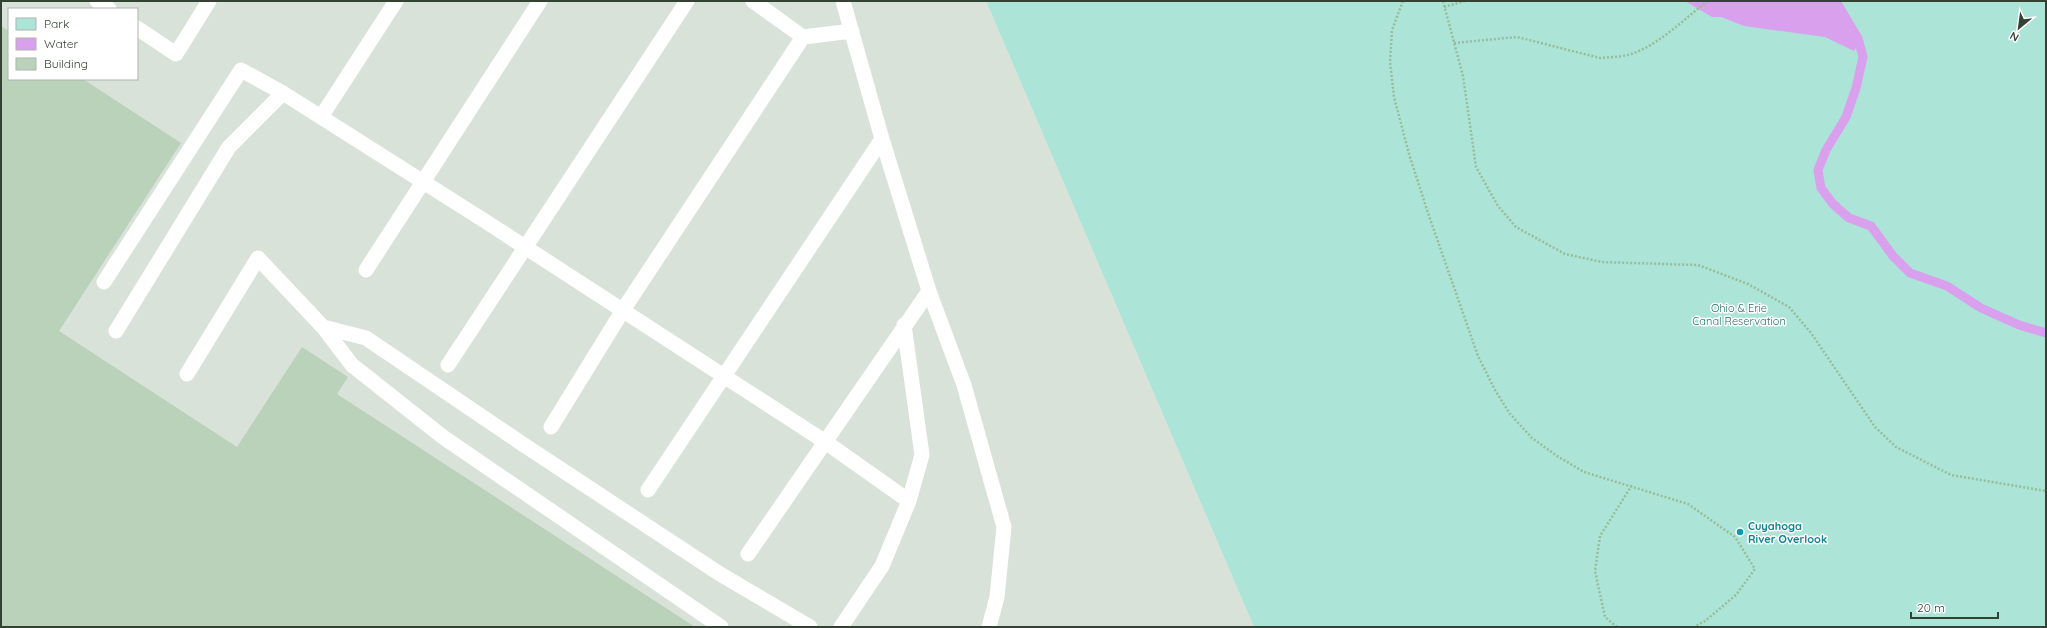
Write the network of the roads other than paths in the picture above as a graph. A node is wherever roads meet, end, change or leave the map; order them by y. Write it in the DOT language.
graph roads {
  1 [pos="97,1"];
  2 [pos="209,1"];
  3 [pos="396,1"];
  4 [pos="540,1"];
  5 [pos="687,1"];
  6 [pos="753,1"];
  7 [pos="843,1"];
  8 [pos="108,8"];
  9 [pos="138,29"];
  10 [pos="852,31"];
  11 [pos="803,37"];
  12 [pos="283,93"];
  13 [pos="321,117"];
  14 [pos="882,140"];
  15 [pos="423,182"];
  16 [pos="526,248"];
  17 [pos="366,270"];
  18 [pos="104,282"];
  19 [pos="929,291"];
  20 [pos="623,310"];
  21 [pos="904,325"];
  22 [pos="324,327"];
  23 [pos="116,331"];
  24 [pos="448,365"];
  25 [pos="187,374"];
  26 [pos="722,376"];
  27 [pos="551,427"];
  28 [pos="824,441"];
  29 [pos="648,490"];
  30 [pos="909,501"];
  31 [pos="748,554"];
  32 [pos="721,627"];
  33 [pos="810,627"];
  34 [pos="841,627"];
  35 [pos="989,627"];
  1 -- 8 [label="lane"];
  2 -- 9 [label="lane"];
  3 -- 13 [label="lane"];
  4 -- 15 [label="lane"];
  5 -- 16 [label="lane"];
  6 -- 11 [label="lane"];
  7 -- 10 [label="lane"];
  10 -- 11 [label="lane"];
  10 -- 14 [label="lane"];
  11 -- 20 [label="lane"];
  12 -- 13 [label="lane"];
  12 -- 18 [label="lane"];
  12 -- 23 [label="lane"];
  13 -- 15 [label="lane"];
  14 -- 19 [label="lane"];
  14 -- 26 [label="lane"];
  15 -- 16 [label="lane"];
  15 -- 17 [label="lane"];
  16 -- 20 [label="lane"];
  16 -- 24 [label="lane"];
  19 -- 21 [label="lane"];
  19 -- 35 [label="lane"];
  20 -- 26 [label="lane"];
  20 -- 27 [label="lane"];
  21 -- 28 [label="lane"];
  21 -- 30 [label="lane"];
  22 -- 25 [label="lane"];
  22 -- 32 [label="lane"];
  22 -- 33 [label="lane"];
  26 -- 28 [label="lane"];
  26 -- 29 [label="lane"];
  28 -- 30 [label="lane"];
  28 -- 31 [label="lane"];
  30 -- 34 [label="lane"];
}
